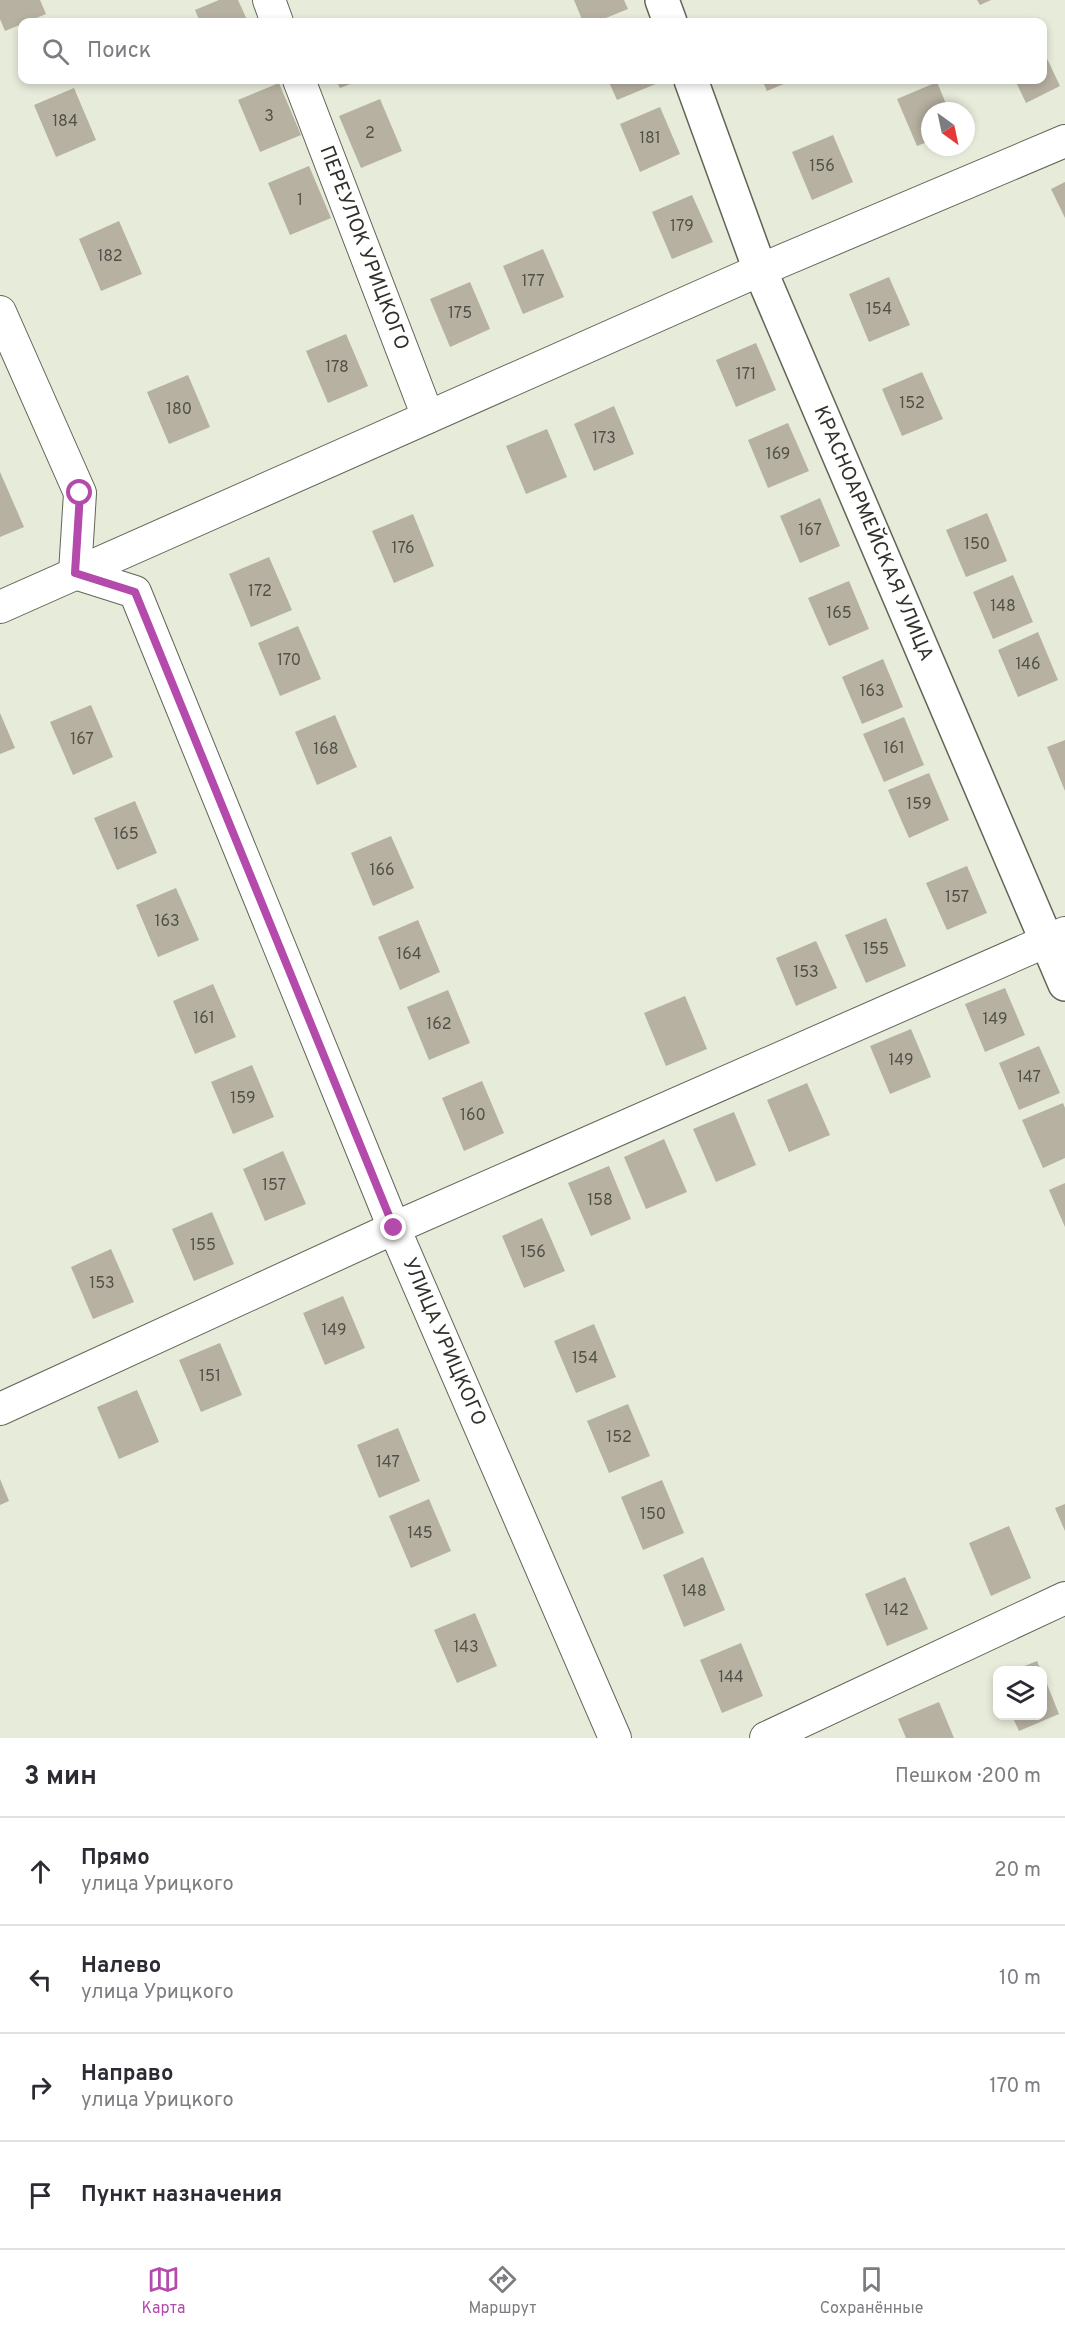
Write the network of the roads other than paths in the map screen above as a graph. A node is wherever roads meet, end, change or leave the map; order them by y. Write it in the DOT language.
graph roads {
  1 [pos="269,0"];
  2 [pos="662,0"];
  3 [pos="276,18"];
  4 [pos="669,18"];
  5 [pos="301,84"];
  6 [pos="692,84"];
  7 [pos="1065,141"];
  8 [pos="760,270"];
  9 [pos="0,312"];
  10 [pos="428,417"];
  11 [pos="75,573"];
  12 [pos="0,607"];
  13 [pos="1056,937"];
  14 [pos="1065,984"];
  15 [pos="394,1228"];
  16 [pos="0,1409"];
  17 [pos="1065,1598"];
  18 [pos="615,1738"];
  19 [pos="766,1738"];
  1 -- 3 [label="street"];
  2 -- 4 [label="street"];
  5 -- 10 [label="street, ПЕРЕУЛОК УРИЦКОГО"];
  6 -- 8 [label="street, КРАСНОАРМЕЙСКАЯ УЛИЦА"];
  7 -- 8 [label="street"];
  8 -- 10 [label="street"];
  8 -- 13 [label="street, КРАСНОАРМЕЙСКАЯ УЛИЦА"];
  9 -- 11 [label="street"];
  10 -- 11 [label="street"];
  11 -- 12 [label="street"];
  11 -- 15 [label="street, УЛИЦА УРИЦКОГО"];
  13 -- 14 [label="street, КРАСНОАРМЕЙСКАЯ УЛИЦА"];
  13 -- 15 [label="street"];
  15 -- 16 [label="street"];
  15 -- 18 [label="street, УЛИЦА УРИЦКОГО"];
  17 -- 19 [label="street"];
}
